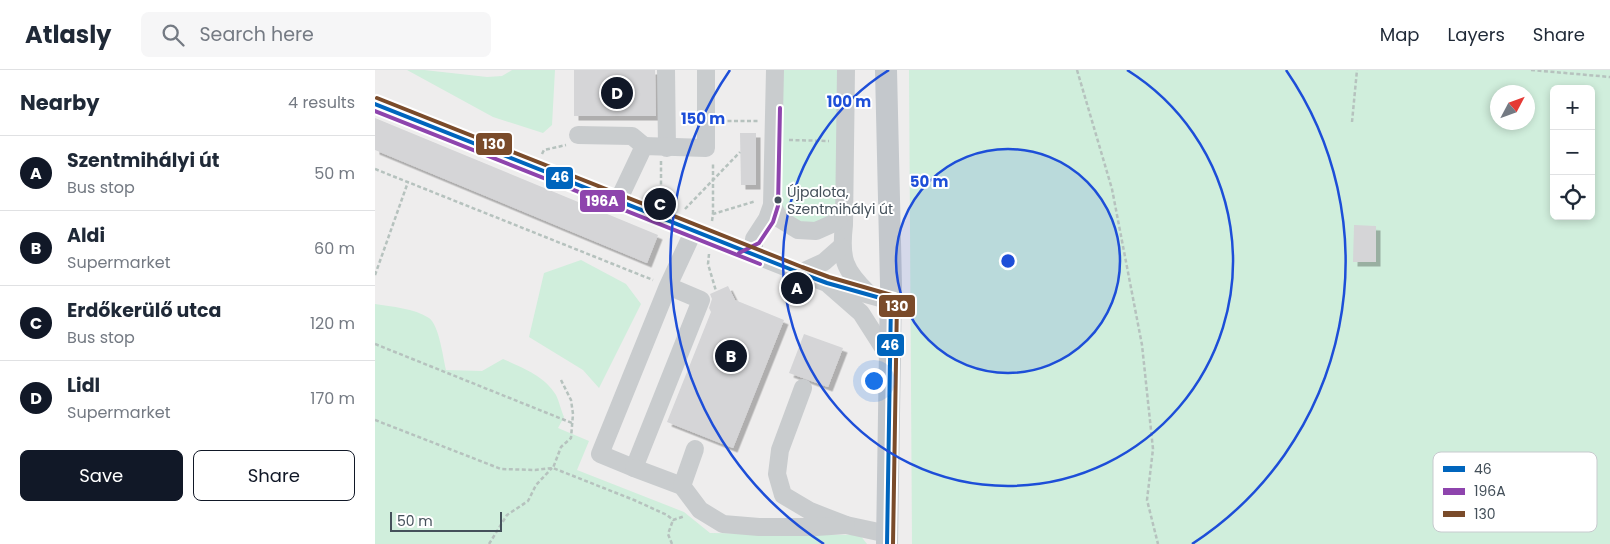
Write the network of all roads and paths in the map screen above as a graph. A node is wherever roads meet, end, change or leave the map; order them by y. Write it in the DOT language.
graph roads {
  1 [pos="666,70"];
  2 [pos="706,70"];
  3 [pos="775,70"];
  4 [pos="846,70"];
  5 [pos="886,70"];
  6 [pos="1077,70"];
  7 [pos="1357,70"];
  8 [pos="1531,70"];
  9 [pos="1610,77"];
  10 [pos="375,104"];
  11 [pos="706,121"];
  12 [pos="762,121"];
  13 [pos="1352,122"];
  14 [pos="578,135"];
  15 [pos="783,140"];
  16 [pos="845,142"];
  17 [pos="657,147"];
  18 [pos="706,148"];
  19 [pos="740,152"];
  20 [pos="537,169"];
  21 [pos="376,170"];
  22 [pos="713,180"];
  23 [pos="407,182"];
  24 [pos="618,201"];
  25 [pos="669,202"];
  26 [pos="766,202"];
  27 [pos="677,206"];
  28 [pos="844,211"];
  29 [pos="713,214"];
  30 [pos="693,230"];
  31 [pos="710,237"];
  32 [pos="754,247"];
  33 [pos="841,247"];
  34 [pos="800,273"];
  35 [pos="375,275"];
  36 [pos="827,283"];
  37 [pos="668,286"];
  38 [pos="716,291"];
  39 [pos="881,298"];
  40 [pos="375,344"];
  41 [pos="891,360"];
  42 [pos="803,388"];
  43 [pos="375,420"];
  44 [pos="572,422"];
  45 [pos="695,449"];
  46 [pos="633,468"];
  47 [pos="681,486"];
  48 [pos="673,520"];
  49 [pos="846,525"];
  50 [pos="887,539"];
  51 [pos="489,544"];
  52 [pos="672,544"];
  53 [pos="1158,544"];
  1 -- 17 [label="street"];
  2 -- 11 [label="street"];
  3 -- 26 [label="street"];
  4 -- 16 [label="street"];
  5 -- 39 [label="main road"];
  6 -- 53 [label="path"];
  7 -- 13 [label="path"];
  8 -- 9 [label="path"];
  10 -- 20 [label="street"];
  11 -- 12 [label="path"];
  11 -- 18 [label="street"];
  14 -- 17 [label="street"];
  14 -- 20 [label="path"];
  15 -- 16 [label="path"];
  16 -- 28 [label="street"];
  17 -- 18 [label="street"];
  17 -- 24 [label="street"];
  17 -- 25 [label="path"];
  18 -- 22 [label="path"];
  19 -- 22 [label="path"];
  20 -- 24 [label="street"];
  21 -- 23 [label="path"];
  22 -- 27 [label="path"];
  22 -- 29 [label="path"];
  23 -- 35 [label="path"];
  23 -- 37 [label="path"];
  24 -- 30 [label="street"];
  26 -- 28 [label="street"];
  26 -- 29 [label="path"];
  26 -- 32 [label="street"];
  28 -- 33 [label="street"];
  29 -- 31 [label="path"];
  30 -- 31 [label="street"];
  30 -- 37 [label="street"];
  31 -- 32 [label="street"];
  31 -- 38 [label="path"];
  32 -- 34 [label="street"];
  33 -- 34 [label="street"];
  33 -- 39 [label="street"];
  34 -- 36 [label="street"];
  36 -- 39 [label="street"];
  36 -- 41 [label="street"];
  37 -- 46 [label="street"];
  37 -- 46 [label="street"];
  39 -- 41 [label="main road"];
  40 -- 44 [label="path"];
  41 -- 50 [label="main road"];
  42 -- 49 [label="street"];
  43 -- 51 [label="path"];
  45 -- 47 [label="street"];
  46 -- 47 [label="street"];
  47 -- 49 [label="street"];
  48 -- 52 [label="path"];
  49 -- 50 [label="street"];
}
